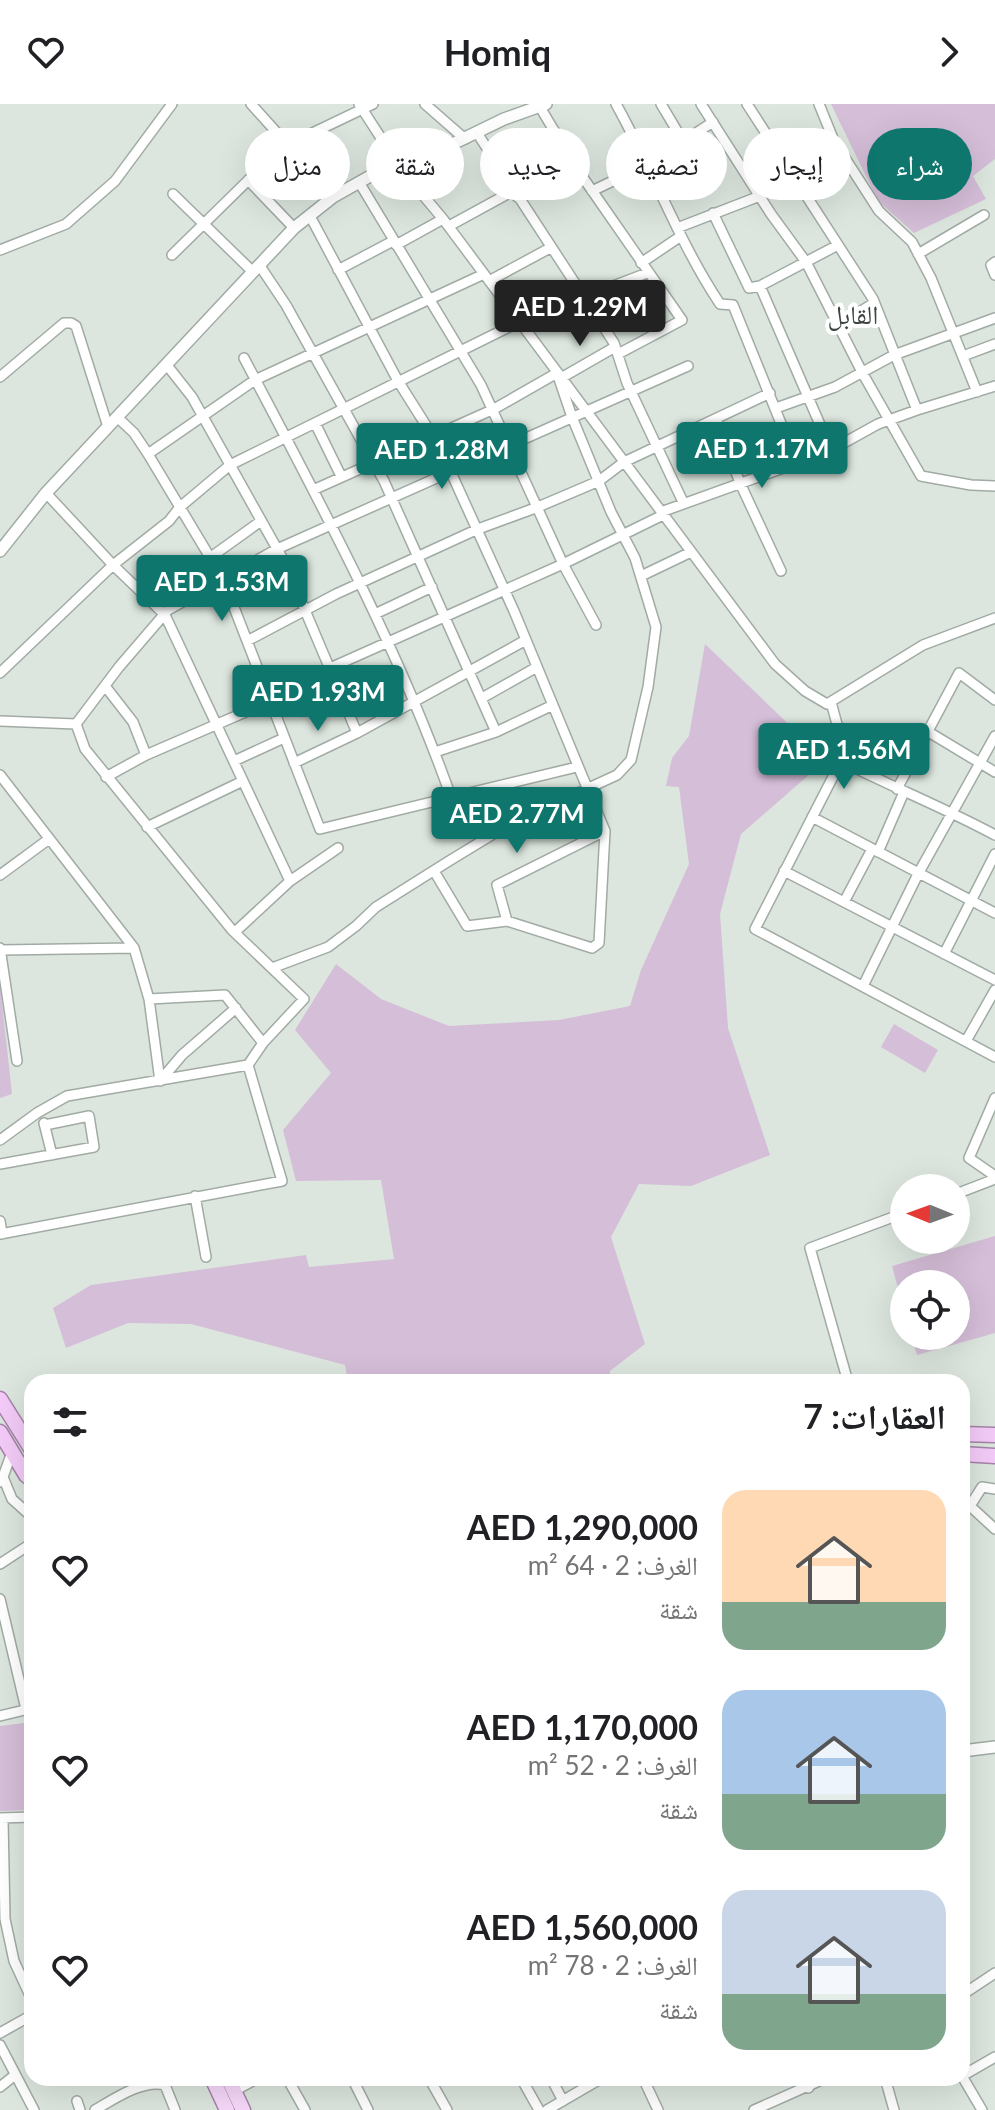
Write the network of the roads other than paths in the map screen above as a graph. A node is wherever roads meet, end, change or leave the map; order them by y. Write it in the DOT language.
graph roads {
  1 [pos="172,104"];
  2 [pos="251,104"];
  3 [pos="373,104"];
  4 [pos="425,104"];
  5 [pos="616,104"];
  6 [pos="661,104"];
  7 [pos="701,104"];
  8 [pos="747,104"];
  9 [pos="819,104"];
  10 [pos="543,106"];
  11 [pos="361,107"];
  12 [pos="520,108"];
  13 [pos="713,122"];
  14 [pos="273,128"];
  15 [pos="320,128"];
  16 [pos="375,128"];
  17 [pos="553,128"];
  18 [pos="629,128"];
  19 [pos="675,128"];
  20 [pos="704,128"];
  21 [pos="470,136"];
  22 [pos="480,138"];
  23 [pos="464,139"];
  24 [pos="743,169"];
  25 [pos="366,178"];
  26 [pos="359,182"];
  27 [pos="245,183"];
  28 [pos="606,184"];
  29 [pos="350,187"];
  30 [pos="590,188"];
  31 [pos="592,191"];
  32 [pos="173,194"];
  33 [pos="267,200"];
  34 [pos="331,200"];
  35 [pos="427,200"];
  36 [pos="501,200"];
  37 [pos="519,200"];
  38 [pos="664,200"];
  39 [pos="749,200"];
  40 [pos="763,200"];
  41 [pos="713,213"];
  42 [pos="984,215"];
  43 [pos="310,216"];
  44 [pos="446,223"];
  45 [pos="202,225"];
  46 [pos="294,228"];
  47 [pos="679,232"];
  48 [pos="394,243"];
  49 [pos="838,245"];
  50 [pos="550,248"];
  51 [pos="0,250"];
  52 [pos="918,254"];
  53 [pos="172,255"];
  54 [pos="806,262"];
  55 [pos="995,262"];
  56 [pos="641,263"];
  57 [pos="256,268"];
  58 [pos="338,270"];
  59 [pos="647,273"];
  60 [pos="995,275"];
  61 [pos="486,277"];
  62 [pos="760,286"];
  63 [pos="584,299"];
  64 [pos="428,301"];
  65 [pos="874,303"];
  66 [pos="995,318"];
  67 [pos="519,322"];
  68 [pos="838,325"];
  69 [pos="370,328"];
  70 [pos="953,332"];
  71 [pos="995,344"];
  72 [pos="616,350"];
  73 [pos="460,351"];
  74 [pos="312,354"];
  75 [pos="894,355"];
  76 [pos="963,356"];
  77 [pos="244,358"];
  78 [pos="166,364"];
  79 [pos="688,366"];
  80 [pos="863,374"];
  81 [pos="559,376"];
  82 [pos="0,377"];
  83 [pos="255,380"];
  84 [pos="398,381"];
  85 [pos="995,386"];
  86 [pos="631,391"];
  87 [pos="977,392"];
  88 [pos="770,393"];
  89 [pos="809,398"];
  90 [pos="776,408"];
  91 [pos="343,409"];
  92 [pos="494,409"];
  93 [pos="917,410"];
  94 [pos="586,411"];
  95 [pos="202,416"];
  96 [pos="572,417"];
  97 [pos="716,419"];
  98 [pos="889,421"];
  99 [pos="113,422"];
  100 [pos="315,423"];
  101 [pos="286,437"];
  102 [pos="433,437"];
  103 [pos="510,445"];
  104 [pos="657,447"];
  105 [pos="831,450"];
  106 [pos="148,454"];
  107 [pos="373,461"];
  108 [pos="624,462"];
  109 [pos="797,463"];
  110 [pos="230,465"];
  111 [pos="451,471"];
  112 [pos="341,476"];
  113 [pos="599,481"];
  114 [pos="740,483"];
  115 [pos="995,486"];
  116 [pos="313,490"];
  117 [pos="46,493"];
  118 [pos="392,498"];
  119 [pos="683,502"];
  120 [pos="180,507"];
  121 [pos="538,507"];
  122 [pos="662,513"];
  123 [pos="261,521"];
  124 [pos="332,524"];
  125 [pos="478,529"];
  126 [pos="621,534"];
  127 [pos="277,549"];
  128 [pos="0,551"];
  129 [pos="691,552"];
  130 [pos="211,557"];
  131 [pos="419,557"];
  132 [pos="563,564"];
  133 [pos="113,565"];
  134 [pos="781,571"];
  135 [pos="641,576"];
  136 [pos="223,579"];
  137 [pos="361,583"];
  138 [pos="432,587"];
  139 [pos="504,590"];
  140 [pos="306,610"];
  141 [pos="375,614"];
  142 [pos="165,615"];
  143 [pos="446,617"];
  144 [pos="995,618"];
  145 [pos="596,625"];
  146 [pos="526,640"];
  147 [pos="247,641"];
  148 [pos="387,643"];
  149 [pos="537,667"];
  150 [pos="330,668"];
  151 [pos="470,671"];
  152 [pos="0,673"];
  153 [pos="105,686"];
  154 [pos="482,698"];
  155 [pos="270,700"];
  156 [pos="995,700"];
  157 [pos="413,702"];
  158 [pos="831,702"];
  159 [pos="553,705"];
  160 [pos="0,721"];
  161 [pos="76,724"];
  162 [pos="217,725"];
  163 [pos="927,731"];
  164 [pos="496,732"];
  165 [pos="357,733"];
  166 [pos="995,736"];
  167 [pos="284,738"];
  168 [pos="435,752"];
  169 [pos="146,755"];
  170 [pos="234,761"];
  171 [pos="980,762"];
  172 [pos="294,763"];
  173 [pos="848,765"];
  174 [pos="577,767"];
  175 [pos="995,772"];
  176 [pos="0,775"];
  177 [pos="106,777"];
  178 [pos="243,781"];
  179 [pos="586,788"];
  180 [pos="900,791"];
  181 [pos="451,797"];
  182 [pos="951,812"];
  183 [pos="812,817"];
  184 [pos="147,827"];
  185 [pos="605,831"];
  186 [pos="995,835"];
  187 [pos="49,839"];
  188 [pos="338,848"];
  189 [pos="875,850"];
  190 [pos="995,854"];
  191 [pos="434,871"];
  192 [pos="784,871"];
  193 [pos="918,874"];
  194 [pos="0,875"];
  195 [pos="290,881"];
  196 [pos="971,900"];
  197 [pos="844,902"];
  198 [pos="995,913"];
  199 [pos="507,921"];
  200 [pos="892,927"];
  201 [pos="235,932"];
  202 [pos="134,948"];
  203 [pos="1,949"];
  204 [pos="944,954"];
  205 [pos="272,968"];
  206 [pos="995,980"];
  207 [pos="863,986"];
  208 [pos="995,990"];
  209 [pos="149,999"];
  210 [pos="236,1008"];
  211 [pos="966,1041"];
  212 [pos="263,1043"];
  213 [pos="995,1057"];
  214 [pos="17,1061"];
  215 [pos="248,1065"];
  216 [pos="160,1081"];
  217 [pos="995,1098"];
  218 [pos="37,1113"];
  219 [pos="45,1125"];
  220 [pos="0,1140"];
  221 [pos="52,1155"];
  222 [pos="0,1164"];
  223 [pos="995,1177"];
  224 [pos="970,1188"];
  225 [pos="195,1196"];
  226 [pos="890,1218"];
  227 [pos="0,1221"];
  228 [pos="1,1234"];
  229 [pos="206,1257"];
  230 [pos="846,1374"];
  231 [pos="0,1399"];
  232 [pos="0,1432"];
  233 [pos="970,1434"];
  234 [pos="995,1435"];
  235 [pos="24,1437"];
  236 [pos="12,1452"];
  237 [pos="970,1454"];
  238 [pos="995,1456"];
  239 [pos="24,1469"];
  240 [pos="2,1479"];
  241 [pos="995,1489"];
  242 [pos="24,1510"];
  243 [pos="995,1529"];
  244 [pos="24,1548"];
  245 [pos="0,1564"];
  246 [pos="0,1599"];
  247 [pos="24,1690"];
  248 [pos="24,1710"];
  249 [pos="0,1716"];
  250 [pos="995,1747"];
  251 [pos="970,1750"];
  252 [pos="24,1817"];
  253 [pos="2,1818"];
  254 [pos="995,1973"];
  255 [pos="24,1983"];
  256 [pos="970,1990"];
  257 [pos="24,2020"];
  258 [pos="0,2033"];
  259 [pos="0,2045"];
  260 [pos="995,2057"];
  261 [pos="970,2071"];
  262 [pos="15,2075"];
  263 [pos="148,2086"];
  264 [pos="165,2086"];
  265 [pos="215,2086"];
  266 [pos="233,2086"];
  267 [pos="292,2086"];
  268 [pos="356,2086"];
  269 [pos="434,2086"];
  270 [pos="526,2086"];
  271 [pos="555,2086"];
  272 [pos="588,2086"];
  273 [pos="647,2086"];
  274 [pos="804,2086"];
  275 [pos="887,2086"];
  276 [pos="968,2086"];
  277 [pos="0,2087"];
  278 [pos="563,2101"];
  279 [pos="224,2109"];
  280 [pos="34,2110"];
  281 [pos="95,2110"];
  282 [pos="175,2110"];
  283 [pos="243,2110"];
  284 [pos="305,2110"];
  285 [pos="368,2110"];
  286 [pos="447,2110"];
  287 [pos="539,2110"];
  288 [pos="547,2110"];
  289 [pos="658,2110"];
  290 [pos="754,2110"];
  291 [pos="894,2110"];
  292 [pos="982,2110"];
  1 -- 51 [label="street"];
  2 -- 14 [label="street"];
  3 -- 11 [label="street"];
  4 -- 21 [label="street"];
  5 -- 18 [label="street"];
  6 -- 19 [label="street"];
  7 -- 13 [label="street"];
  8 -- 49 [label="street"];
  9 -- 52 [label="street"];
  10 -- 12 [label="street"];
  10 -- 17 [label="street"];
  11 -- 15 [label="street"];
  11 -- 16 [label="street"];
  12 -- 21 [label="street"];
  13 -- 20 [label="street"];
  13 -- 24 [label="street"];
  21 -- 22 [label="street"];
  21 -- 23 [label="street"];
  25 -- 26 [label="street"];
  26 -- 29 [label="street"];
  26 -- 48 [label="street"];
  27 -- 45 [label="street"];
  28 -- 31 [label="street"];
  30 -- 31 [label="street"];
  31 -- 56 [label="street"];
  32 -- 45 [label="street"];
  33 -- 46 [label="street"];
  34 -- 43 [label="street"];
  35 -- 44 [label="street"];
  36 -- 44 [label="street"];
  37 -- 50 [label="street"];
  38 -- 47 [label="street"];
  39 -- 41 [label="street"];
  40 -- 54 [label="street"];
  41 -- 47 [label="street"];
  41 -- 62 [label="street"];
  42 -- 52 [label="street"];
  43 -- 46 [label="street"];
  43 -- 58 [label="street"];
  44 -- 48 [label="street"];
  44 -- 61 [label="street"];
  45 -- 53 [label="street"];
  45 -- 57 [label="street"];
  46 -- 57 [label="street"];
  47 -- 56 [label="street"];
  47 -- 88 [label="street"];
  48 -- 58 [label="street"];
  48 -- 64 [label="street"];
  49 -- 54 [label="street"];
  49 -- 65 [label="street"];
  50 -- 61 [label="street"];
  50 -- 63 [label="street"];
  52 -- 70 [label="street"];
  54 -- 62 [label="street"];
  54 -- 68 [label="street"];
  55 -- 60 [label="street"];
  56 -- 59 [label="street"];
  57 -- 74 [label="street"];
  57 -- 78 [label="street"];
  58 -- 69 [label="street"];
  59 -- 63 [label="street"];
  59 -- 72 [label="street"];
  61 -- 64 [label="street"];
  61 -- 67 [label="street"];
  62 -- 89 [label="street"];
  63 -- 67 [label="street"];
  63 -- 72 [label="street"];
  64 -- 69 [label="street"];
  64 -- 73 [label="street"];
  65 -- 68 [label="street"];
  65 -- 75 [label="street"];
  66 -- 70 [label="street"];
  67 -- 73 [label="street"];
  67 -- 81 [label="street"];
  68 -- 80 [label="street"];
  69 -- 74 [label="street"];
  69 -- 84 [label="street"];
  70 -- 75 [label="street"];
  70 -- 76 [label="street"];
  71 -- 76 [label="street"];
  72 -- 81 [label="street"];
  72 -- 86 [label="street"];
  73 -- 84 [label="street"];
  73 -- 92 [label="street"];
  74 -- 83 [label="street"];
  74 -- 91 [label="street"];
  75 -- 80 [label="street"];
  75 -- 93 [label="street"];
  76 -- 87 [label="street"];
  77 -- 83 [label="street"];
  78 -- 95 [label="street"];
  78 -- 99 [label="street"];
  79 -- 86 [label="street"];
  80 -- 89 [label="street"];
  80 -- 98 [label="street"];
  81 -- 92 [label="street"];
  81 -- 94 [label="street"];
  81 -- 96 [label="street"];
  82 -- 99 [label="street"];
  83 -- 95 [label="street"];
  83 -- 101 [label="street"];
  84 -- 91 [label="street"];
  84 -- 102 [label="street"];
  85 -- 87 [label="street"];
  86 -- 94 [label="street"];
  86 -- 104 [label="street"];
  87 -- 93 [label="street"];
  88 -- 90 [label="street"];
  88 -- 97 [label="street"];
  89 -- 90 [label="street"];
  89 -- 105 [label="street"];
  90 -- 109 [label="street"];
  91 -- 100 [label="street"];
  91 -- 107 [label="street"];
  92 -- 102 [label="street"];
  92 -- 103 [label="street"];
  93 -- 98 [label="street"];
  94 -- 96 [label="street"];
  94 -- 108 [label="street"];
  95 -- 106 [label="street"];
  95 -- 110 [label="street"];
  96 -- 103 [label="street"];
  96 -- 113 [label="street"];
  97 -- 104 [label="street"];
  97 -- 114 [label="street"];
  98 -- 105 [label="street"];
  98 -- 115 [label="street"];
  99 -- 106 [label="street"];
  99 -- 117 [label="street"];
  100 -- 101 [label="street"];
  100 -- 112 [label="street"];
  101 -- 110 [label="street"];
  101 -- 116 [label="street"];
  102 -- 107 [label="street"];
  102 -- 111 [label="street"];
  103 -- 111 [label="street"];
  103 -- 121 [label="street"];
  104 -- 108 [label="street"];
  104 -- 119 [label="street"];
  105 -- 109 [label="street"];
  106 -- 120 [label="street"];
  107 -- 112 [label="street"];
  107 -- 118 [label="street"];
  108 -- 113 [label="street"];
  108 -- 122 [label="street"];
  109 -- 114 [label="street"];
  110 -- 120 [label="street"];
  110 -- 123 [label="street"];
  111 -- 118 [label="street"];
  111 -- 125 [label="street"];
  112 -- 116 [label="street"];
  113 -- 121 [label="street"];
  113 -- 126 [label="street"];
  114 -- 119 [label="street"];
  114 -- 134 [label="street"];
  116 -- 124 [label="street"];
  117 -- 128 [label="street"];
  117 -- 133 [label="street"];
  118 -- 124 [label="street"];
  118 -- 131 [label="street"];
  119 -- 122 [label="street"];
  120 -- 130 [label="street"];
  120 -- 133 [label="street"];
  121 -- 125 [label="street"];
  121 -- 132 [label="street"];
  122 -- 126 [label="street"];
  122 -- 129 [label="street"];
  123 -- 127 [label="street"];
  123 -- 130 [label="street"];
  124 -- 127 [label="street"];
  124 -- 137 [label="street"];
  125 -- 131 [label="street"];
  125 -- 139 [label="street"];
  126 -- 132 [label="street"];
  126 -- 135 [label="street"];
  127 -- 136 [label="street"];
  127 -- 140 [label="street"];
  129 -- 135 [label="street"];
  129 -- 158 [label="street"];
  130 -- 136 [label="street"];
  131 -- 137 [label="street"];
  131 -- 138 [label="street"];
  132 -- 139 [label="street"];
  132 -- 145 [label="street"];
  133 -- 142 [label="street"];
  133 -- 152 [label="street"];
  135 -- 179 [label="street"];
  136 -- 142 [label="street"];
  136 -- 147 [label="street"];
  137 -- 140 [label="street"];
  137 -- 141 [label="street"];
  138 -- 141 [label="street"];
  138 -- 143 [label="street"];
  139 -- 143 [label="street"];
  139 -- 146 [label="street"];
  140 -- 147 [label="street"];
  140 -- 150 [label="street"];
  141 -- 148 [label="street"];
  142 -- 153 [label="street"];
  142 -- 162 [label="street"];
  143 -- 148 [label="street"];
  143 -- 151 [label="street"];
  144 -- 158 [label="street"];
  146 -- 149 [label="street"];
  146 -- 151 [label="street"];
  147 -- 155 [label="street"];
  148 -- 150 [label="street"];
  148 -- 157 [label="street"];
  149 -- 154 [label="street"];
  149 -- 159 [label="street"];
  150 -- 155 [label="street"];
  150 -- 165 [label="street"];
  151 -- 154 [label="street"];
  151 -- 157 [label="street"];
  153 -- 161 [label="street"];
  153 -- 169 [label="street"];
  154 -- 164 [label="street"];
  155 -- 162 [label="street"];
  155 -- 167 [label="street"];
  156 -- 163 [label="street"];
  157 -- 165 [label="street"];
  157 -- 168 [label="street"];
  158 -- 173 [label="street"];
  159 -- 164 [label="street"];
  159 -- 174 [label="street"];
  160 -- 161 [label="street"];
  161 -- 177 [label="street"];
  162 -- 169 [label="street"];
  162 -- 170 [label="street"];
  163 -- 171 [label="street"];
  163 -- 180 [label="street"];
  164 -- 168 [label="street"];
  165 -- 172 [label="street"];
  166 -- 171 [label="street"];
  167 -- 170 [label="street"];
  167 -- 172 [label="street"];
  168 -- 181 [label="street"];
  169 -- 177 [label="street"];
  170 -- 178 [label="street"];
  171 -- 175 [label="street"];
  171 -- 182 [label="street"];
  172 -- 181 [label="street"];
  173 -- 180 [label="street"];
  173 -- 183 [label="street"];
  174 -- 179 [label="street"];
  174 -- 181 [label="street"];
  176 -- 187 [label="street"];
  177 -- 184 [label="street"];
  178 -- 184 [label="street"];
  178 -- 195 [label="street"];
  179 -- 185 [label="street"];
  179 -- 191 [label="street"];
  180 -- 182 [label="street"];
  180 -- 189 [label="street"];
  182 -- 186 [label="street"];
  182 -- 193 [label="street"];
  183 -- 189 [label="street"];
  183 -- 192 [label="street"];
  184 -- 201 [label="street"];
  185 -- 199 [label="street"];
  185 -- 199 [label="street"];
  187 -- 194 [label="street"];
  187 -- 202 [label="street"];
  188 -- 195 [label="street"];
  189 -- 193 [label="street"];
  189 -- 197 [label="street"];
  190 -- 196 [label="street"];
  191 -- 199 [label="street"];
  191 -- 205 [label="street"];
  192 -- 197 [label="street"];
  192 -- 207 [label="street"];
  193 -- 196 [label="street"];
  193 -- 200 [label="street"];
  195 -- 201 [label="street"];
  196 -- 198 [label="street"];
  196 -- 204 [label="street"];
  197 -- 200 [label="street"];
  200 -- 204 [label="street"];
  200 -- 207 [label="street"];
  201 -- 205 [label="street"];
  202 -- 203 [label="street"];
  202 -- 209 [label="street"];
  203 -- 214 [label="street"];
  204 -- 206 [label="street"];
  205 -- 212 [label="street"];
  207 -- 211 [label="street"];
  208 -- 211 [label="street"];
  209 -- 210 [label="street"];
  209 -- 216 [label="street"];
  210 -- 212 [label="street"];
  210 -- 216 [label="street"];
  211 -- 213 [label="street"];
  212 -- 215 [label="street"];
  215 -- 216 [label="street"];
  215 -- 225 [label="street"];
  216 -- 218 [label="street"];
  217 -- 223 [label="street"];
  218 -- 219 [label="street"];
  218 -- 220 [label="street"];
  219 -- 221 [label="street"];
  219 -- 221 [label="street"];
  221 -- 222 [label="street"];
  223 -- 224 [label="street"];
  225 -- 228 [label="street"];
  225 -- 229 [label="street"];
  226 -- 230 [label="street"];
  227 -- 228 [label="street"];
  231 -- 235 [label="highway"];
  232 -- 236 [label="highway"];
  233 -- 234 [label="highway"];
  236 -- 239 [label="highway"];
  236 -- 240 [label="street"];
  237 -- 238 [label="highway"];
  240 -- 242 [label="street"];
  241 -- 243 [label="street"];
  244 -- 245 [label="street"];
  246 -- 247 [label="street"];
  248 -- 249 [label="street"];
  250 -- 251 [label="street"];
  252 -- 253 [label="street"];
  253 -- 255 [label="street"];
  254 -- 256 [label="street"];
  257 -- 258 [label="street"];
  259 -- 262 [label="street"];
  260 -- 261 [label="street"];
  262 -- 277 [label="street"];
  262 -- 280 [label="street"];
  263 -- 281 [label="street"];
  264 -- 282 [label="street"];
  265 -- 279 [label="main road"];
  266 -- 283 [label="main road"];
  267 -- 284 [label="street"];
  268 -- 285 [label="street"];
  269 -- 286 [label="street"];
  270 -- 287 [label="street"];
  271 -- 278 [label="street"];
  272 -- 278 [label="street"];
  273 -- 289 [label="street"];
  274 -- 290 [label="street"];
  275 -- 291 [label="street"];
  276 -- 292 [label="street"];
  278 -- 288 [label="street"];
}
